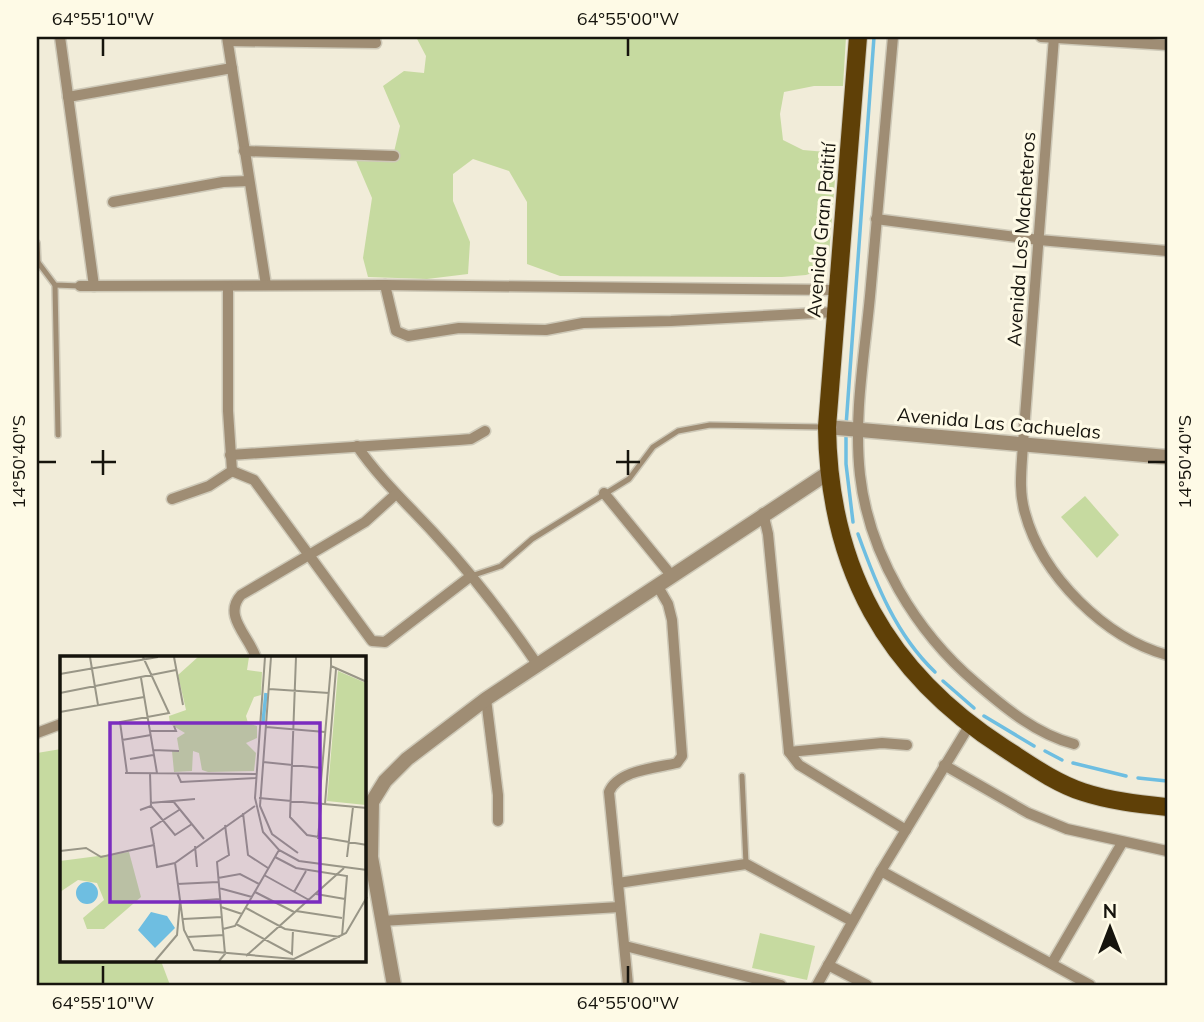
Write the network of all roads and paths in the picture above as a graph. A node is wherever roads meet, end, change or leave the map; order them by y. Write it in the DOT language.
graph roads {
  1 [pos="60,37"];
  2 [pos="374,37"];
  3 [pos="858,37"];
  4 [pos="892,37"];
  5 [pos="1041,37"];
  6 [pos="1054,37"];
  7 [pos="228,39"];
  8 [pos="1167,45"];
  9 [pos="232,68"];
  10 [pos="68,97"];
  11 [pos="244,151"];
  12 [pos="394,156"];
  13 [pos="249,181"];
  14 [pos="113,202"];
  15 [pos="876,219"];
  16 [pos="1039,240"];
  17 [pos="37,243"];
  18 [pos="1167,251"];
  19 [pos="37,262"];
  20 [pos="55,285"];
  21 [pos="266,285"];
  22 [pos="385,285"];
  23 [pos="80,286"];
  24 [pos="94,286"];
  25 [pos="228,287"];
  26 [pos="837,290"];
  27 [pos="835,312"];
  28 [pos="845,429"];
  29 [pos="485,431"];
  30 [pos="58,435"];
  31 [pos="1023,443"];
  32 [pos="357,446"];
  33 [pos="230,455"];
  34 [pos="1167,457"];
  35 [pos="232,471"];
  36 [pos="828,473"];
  37 [pos="604,493"];
  38 [pos="396,494"];
  39 [pos="172,499"];
  40 [pos="763,513"];
  41 [pos="309,557"];
  42 [pos="671,575"];
  43 [pos="471,576"];
  44 [pos="657,584"];
  45 [pos="1167,655"];
  46 [pos="255,656"];
  47 [pos="537,664"];
  48 [pos="486,699"];
  49 [pos="60,724"];
  50 [pos="970,726"];
  51 [pos="37,733"];
  52 [pos="1074,744"];
  53 [pos="907,745"];
  54 [pos="789,752"];
  55 [pos="944,765"];
  56 [pos="742,776"];
  57 [pos="368,802"];
  58 [pos="1167,807"];
  59 [pos="498,821"];
  60 [pos="906,830"];
  61 [pos="1122,843"];
  62 [pos="1167,851"];
  63 [pos="746,864"];
  64 [pos="881,871"];
  65 [pos="618,883"];
  66 [pos="620,907"];
  67 [pos="382,921"];
  68 [pos="852,921"];
  69 [pos="625,946"];
  70 [pos="1052,963"];
  71 [pos="828,965"];
  72 [pos="394,985"];
  73 [pos="628,985"];
  74 [pos="781,985"];
  75 [pos="817,985"];
  76 [pos="867,985"];
  77 [pos="1090,985"];
  1 -- 10 [label="street"];
  2 -- 7 [label="street"];
  3 -- 26 [label="main road, Avenida Gran Paitití"];
  4 -- 15 [label="street"];
  5 -- 6 [label="street"];
  6 -- 8 [label="street"];
  6 -- 16 [label="street, Avenida Los Macheteros"];
  7 -- 9 [label="street"];
  9 -- 10 [label="street"];
  9 -- 11 [label="street"];
  10 -- 24 [label="street"];
  11 -- 12 [label="street"];
  11 -- 13 [label="street"];
  13 -- 14 [label="street"];
  13 -- 21 [label="street"];
  15 -- 16 [label="street"];
  15 -- 28 [label="street"];
  16 -- 18 [label="street"];
  16 -- 31 [label="street, Avenida Los Macheteros"];
  17 -- 19 [label="lane"];
  19 -- 20 [label="lane"];
  20 -- 23 [label="lane"];
  20 -- 30 [label="lane"];
  21 -- 22 [label="street"];
  21 -- 25 [label="street"];
  22 -- 26 [label="street"];
  22 -- 27 [label="street"];
  23 -- 24 [label="street"];
  24 -- 25 [label="street"];
  25 -- 33 [label="street"];
  26 -- 27 [label="main road, Avenida Gran Paitití"];
  27 -- 28 [label="main road, Avenida Gran Paitití"];
  28 -- 31 [label="street, Avenida Las Cachuelas"];
  28 -- 36 [label="main road, Avenida Gran Paitití"];
  28 -- 37 [label="lane"];
  28 -- 52 [label="street"];
  29 -- 32 [label="street"];
  31 -- 34 [label="street, Avenida Las Cachuelas"];
  31 -- 45 [label="street, Avenida Los Macheteros"];
  32 -- 33 [label="street"];
  32 -- 38 [label="street"];
  33 -- 35 [label="street"];
  35 -- 39 [label="street"];
  35 -- 41 [label="street"];
  36 -- 40 [label="street"];
  36 -- 50 [label="main road, Avenida Gran Paitití"];
  37 -- 42 [label="street"];
  37 -- 43 [label="lane"];
  38 -- 41 [label="street"];
  38 -- 43 [label="street"];
  40 -- 42 [label="street"];
  40 -- 54 [label="street"];
  41 -- 43 [label="street"];
  41 -- 46 [label="street"];
  42 -- 44 [label="street"];
  43 -- 47 [label="street"];
  44 -- 47 [label="street"];
  44 -- 65 [label="street"];
  47 -- 48 [label="street"];
  48 -- 57 [label="street"];
  48 -- 59 [label="street"];
  49 -- 51 [label="street"];
  50 -- 55 [label="street"];
  50 -- 58 [label="main road, Avenida Gran Paitití"];
  53 -- 54 [label="street"];
  54 -- 60 [label="street"];
  55 -- 60 [label="street"];
  55 -- 61 [label="street"];
  56 -- 63 [label="lane"];
  57 -- 67 [label="street"];
  60 -- 64 [label="street"];
  61 -- 62 [label="street"];
  61 -- 70 [label="street"];
  63 -- 65 [label="street"];
  63 -- 68 [label="street"];
  64 -- 68 [label="street"];
  64 -- 70 [label="street"];
  65 -- 66 [label="street"];
  66 -- 67 [label="street"];
  66 -- 69 [label="street"];
  67 -- 72 [label="street"];
  68 -- 71 [label="street"];
  69 -- 73 [label="street"];
  69 -- 74 [label="street"];
  70 -- 77 [label="street"];
  71 -- 75 [label="street"];
  71 -- 76 [label="street"];
}
